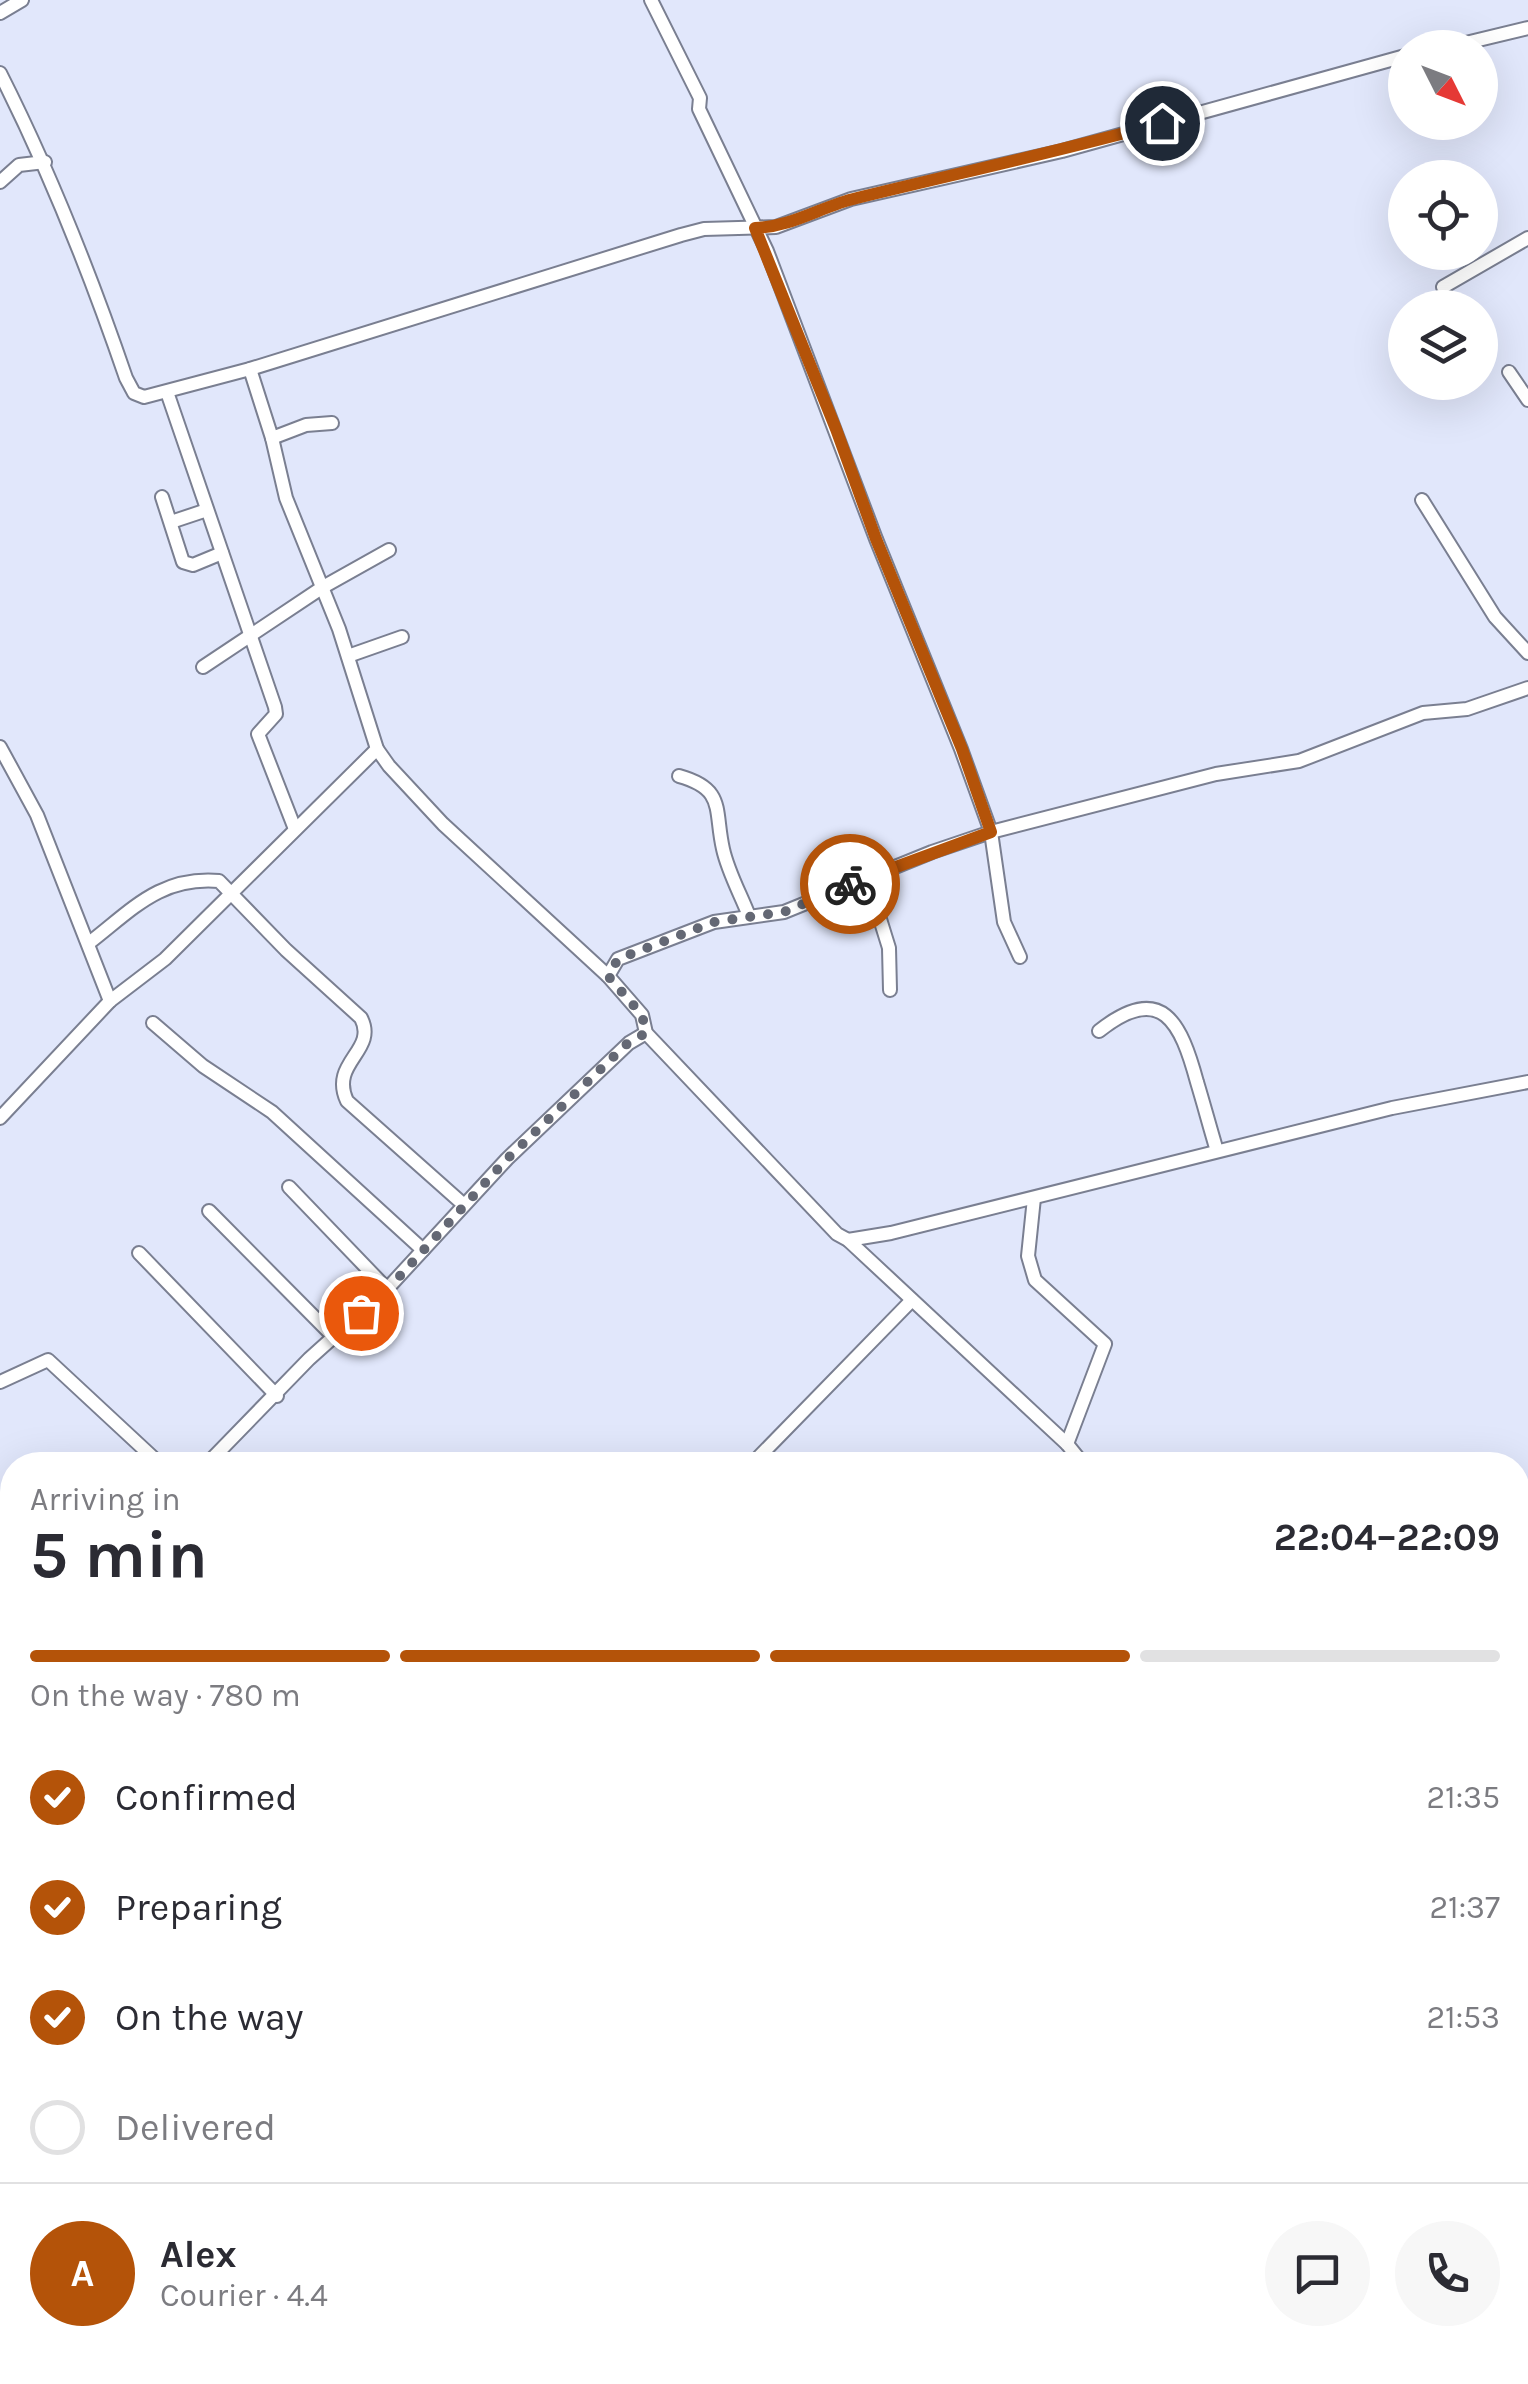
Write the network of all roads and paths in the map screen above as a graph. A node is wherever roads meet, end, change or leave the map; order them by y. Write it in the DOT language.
graph roads {
  1 [pos="22,0"];
  2 [pos="651,0"];
  3 [pos="0,13"];
  4 [pos="1528,28"];
  5 [pos="1498,35"];
  6 [pos="1388,61"];
  7 [pos="0,73"];
  8 [pos="45,162"];
  9 [pos="0,182"];
  10 [pos="755,228"];
  11 [pos="1528,238"];
  12 [pos="1443,287"];
  13 [pos="250,369"];
  14 [pos="1509,372"];
  15 [pos="167,392"];
  16 [pos="1528,400"];
  17 [pos="332,423"];
  18 [pos="272,438"];
  19 [pos="162,497"];
  20 [pos="1422,500"];
  21 [pos="207,510"];
  22 [pos="171,522"];
  23 [pos="389,550"];
  24 [pos="222,553"];
  25 [pos="323,586"];
  26 [pos="251,637"];
  27 [pos="402,637"];
  28 [pos="1528,653"];
  29 [pos="348,656"];
  30 [pos="203,667"];
  31 [pos="1528,688"];
  32 [pos="0,748"];
  33 [pos="377,748"];
  34 [pos="679,776"];
  35 [pos="295,829"];
  36 [pos="991,832"];
  37 [pos="867,877"];
  38 [pos="230,893"];
  39 [pos="750,916"];
  40 [pos="89,943"];
  41 [pos="1020,957"];
  42 [pos="608,976"];
  43 [pos="890,990"];
  44 [pos="110,1001"];
  45 [pos="153,1023"];
  46 [pos="1099,1031"];
  47 [pos="646,1033"];
  48 [pos="1528,1082"];
  49 [pos="0,1118"];
  50 [pos="1217,1151"];
  51 [pos="289,1187"];
  52 [pos="1034,1198"];
  53 [pos="464,1205"];
  54 [pos="209,1211"];
  55 [pos="848,1240"];
  56 [pos="423,1250"];
  57 [pos="140,1253"];
  58 [pos="388,1289"];
  59 [pos="912,1300"];
  60 [pos="334,1337"];
  61 [pos="0,1382"];
  62 [pos="277,1396"];
  63 [pos="1067,1444"];
  64 [pos="146,1452"];
  65 [pos="219,1452"];
  66 [pos="764,1452"];
  67 [pos="1073,1452"];
  1 -- 3 [label="street"];
  2 -- 10 [label="street"];
  4 -- 5 [label="street"];
  6 -- 10 [label="street"];
  7 -- 8 [label="street"];
  8 -- 9 [label="street"];
  8 -- 15 [label="street"];
  10 -- 13 [label="street"];
  10 -- 36 [label="street"];
  11 -- 12 [label="street"];
  13 -- 15 [label="street"];
  13 -- 18 [label="street"];
  14 -- 16 [label="street"];
  15 -- 21 [label="street"];
  17 -- 18 [label="street"];
  18 -- 25 [label="street"];
  19 -- 22 [label="street"];
  20 -- 28 [label="street"];
  21 -- 22 [label="street"];
  21 -- 24 [label="street"];
  22 -- 24 [label="street"];
  23 -- 25 [label="street"];
  24 -- 26 [label="street"];
  25 -- 26 [label="street"];
  25 -- 29 [label="street"];
  26 -- 30 [label="street"];
  26 -- 35 [label="street"];
  27 -- 29 [label="street"];
  29 -- 33 [label="street"];
  31 -- 36 [label="street"];
  32 -- 40 [label="street"];
  33 -- 35 [label="street"];
  33 -- 42 [label="street"];
  34 -- 39 [label="street"];
  35 -- 38 [label="street"];
  36 -- 37 [label="street"];
  36 -- 41 [label="street"];
  37 -- 39 [label="street"];
  37 -- 43 [label="street"];
  38 -- 40 [label="street"];
  38 -- 44 [label="street"];
  38 -- 53 [label="street"];
  39 -- 42 [label="street"];
  40 -- 44 [label="street"];
  42 -- 47 [label="street"];
  44 -- 49 [label="street"];
  45 -- 56 [label="street"];
  46 -- 50 [label="street"];
  47 -- 53 [label="street"];
  47 -- 55 [label="street"];
  48 -- 50 [label="street"];
  50 -- 52 [label="street"];
  51 -- 58 [label="street"];
  52 -- 55 [label="street"];
  52 -- 63 [label="street"];
  53 -- 56 [label="street"];
  54 -- 60 [label="street"];
  55 -- 59 [label="street"];
  56 -- 58 [label="street"];
  57 -- 62 [label="street"];
  58 -- 60 [label="street"];
  59 -- 63 [label="street"];
  59 -- 66 [label="street"];
  60 -- 62 [label="street"];
  61 -- 64 [label="street"];
  62 -- 65 [label="street"];
  63 -- 67 [label="street"];
}
